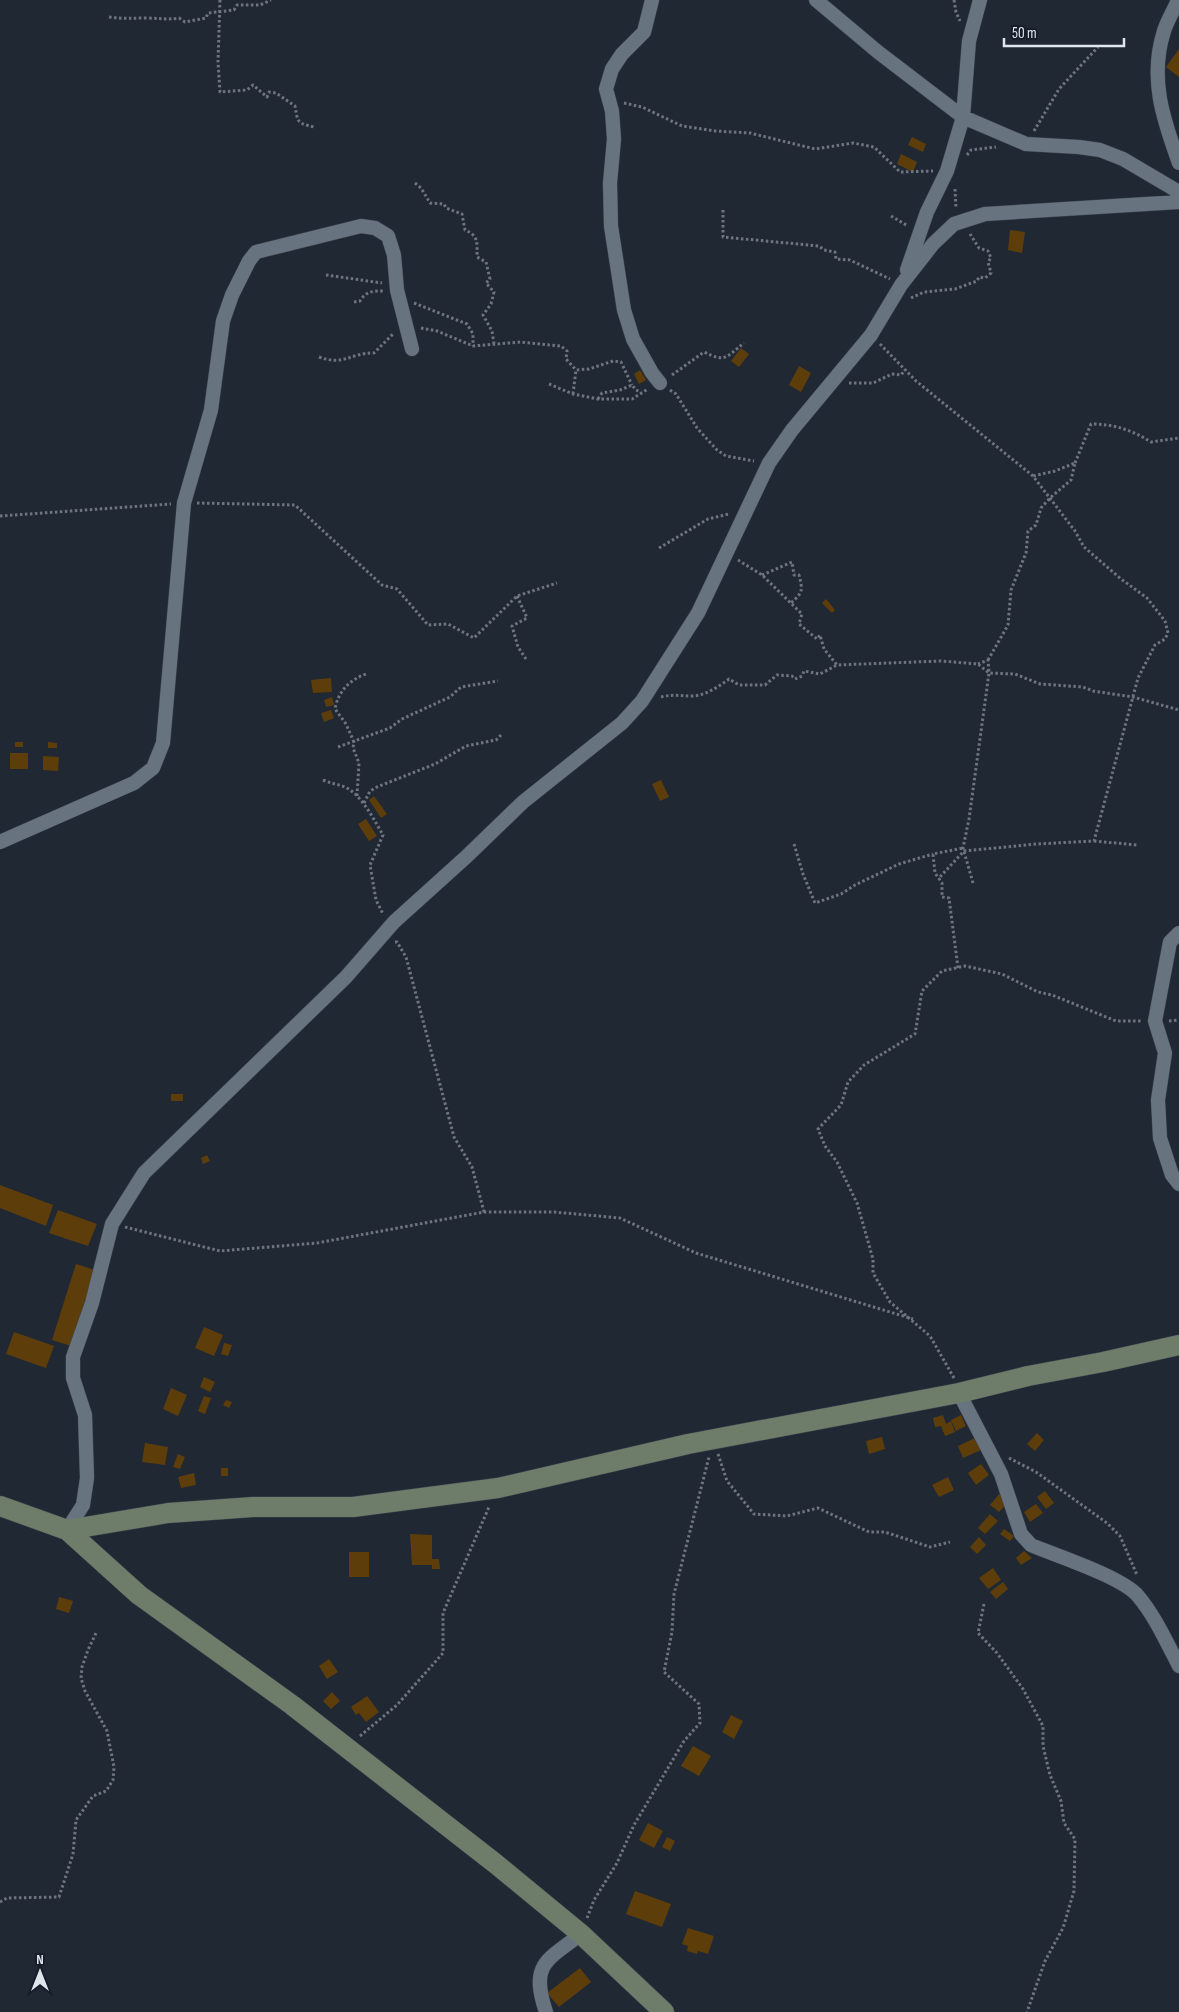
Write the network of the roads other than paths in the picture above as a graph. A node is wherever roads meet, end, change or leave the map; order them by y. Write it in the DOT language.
graph roads {
  1 [pos="652,0"];
  2 [pos="816,0"];
  3 [pos="980,0"];
  4 [pos="1178,0"];
  5 [pos="963,116"];
  6 [pos="1179,163"];
  7 [pos="1179,192"];
  8 [pos="1179,202"];
  9 [pos="902,285"];
  10 [pos="412,349"];
  11 [pos="660,383"];
  12 [pos="0,842"];
  13 [pos="1179,933"];
  14 [pos="1179,1184"];
  15 [pos="1179,1345"];
  16 [pos="959,1393"];
  17 [pos="0,1506"];
  18 [pos="67,1530"];
  19 [pos="1179,1666"];
  20 [pos="581,1934"];
  21 [pos="546,2012"];
  22 [pos="664,2012"];
  1 -- 11 [label="street"];
  2 -- 5 [label="street"];
  3 -- 5 [label="street"];
  4 -- 6 [label="street"];
  5 -- 7 [label="street"];
  5 -- 9 [label="street"];
  8 -- 9 [label="street"];
  9 -- 18 [label="street"];
  10 -- 12 [label="street"];
  13 -- 14 [label="street"];
  15 -- 16 [label="street"];
  16 -- 18 [label="street"];
  16 -- 19 [label="street"];
  17 -- 18 [label="street"];
  18 -- 20 [label="street"];
  20 -- 21 [label="street"];
  20 -- 22 [label="street"];
}
